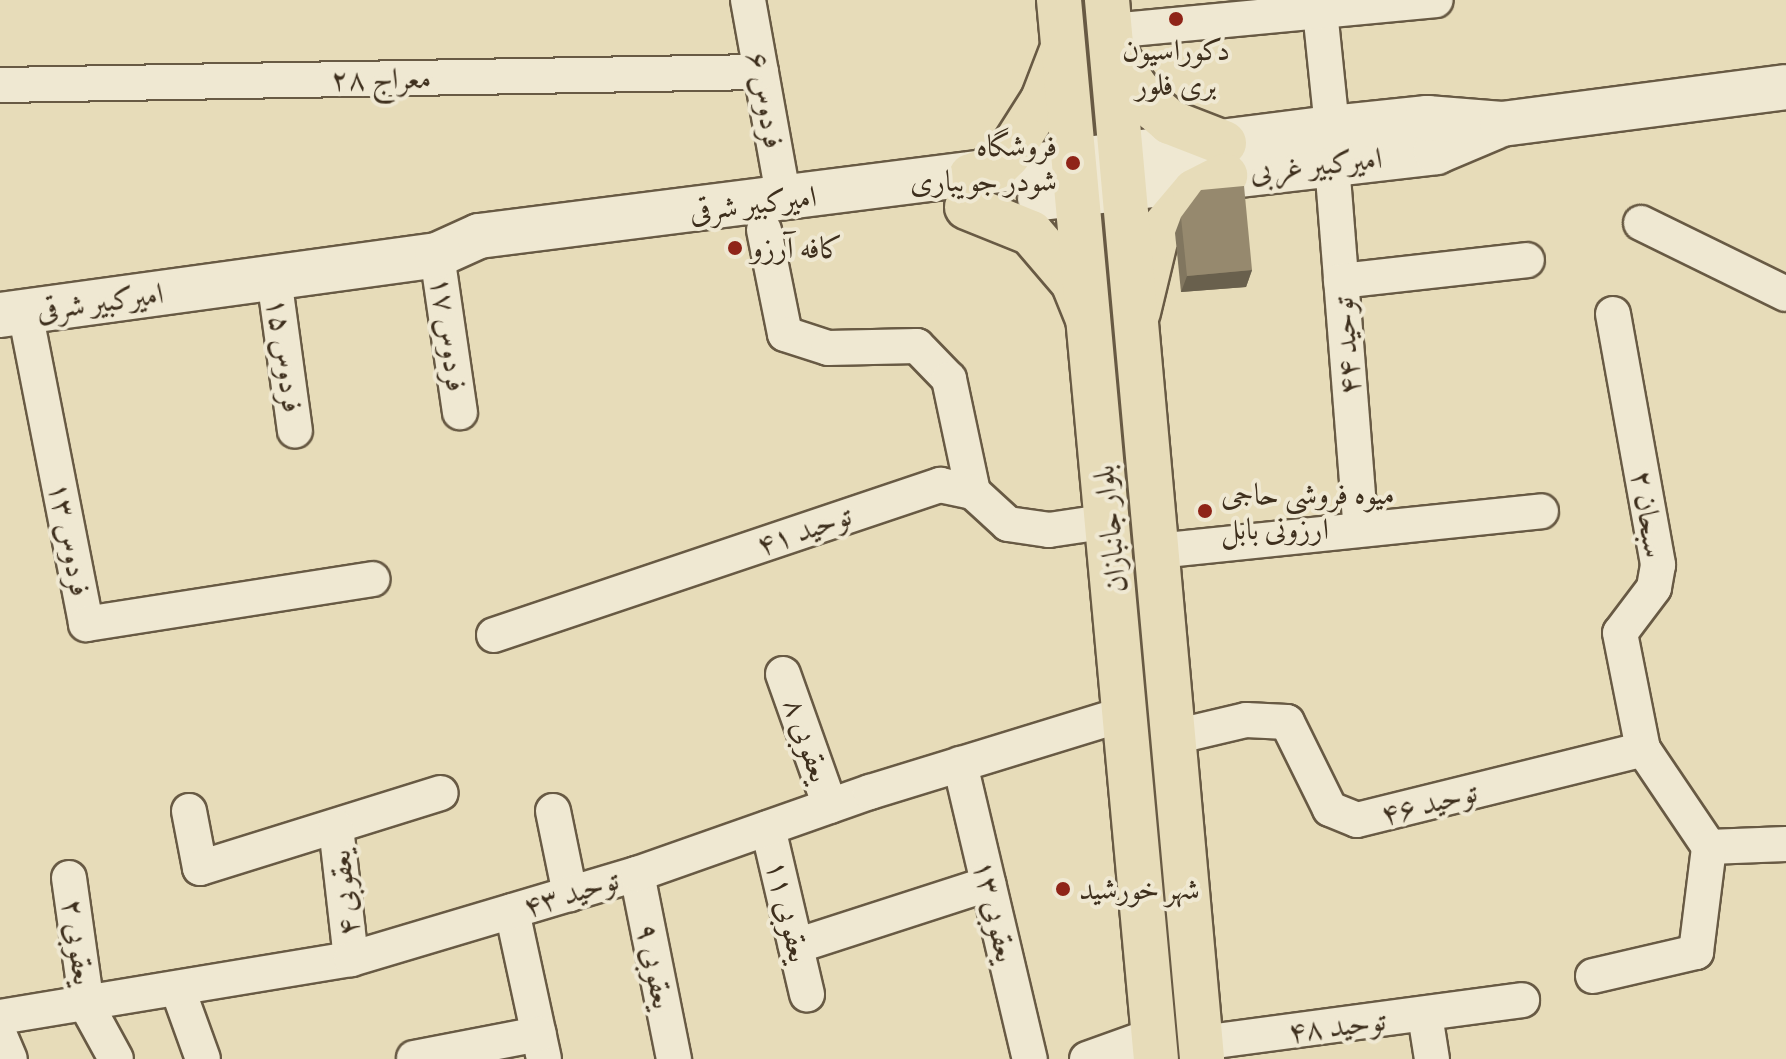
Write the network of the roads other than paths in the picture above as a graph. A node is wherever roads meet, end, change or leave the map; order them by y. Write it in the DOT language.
graph roads {
  1 [pos="748,0"];
  2 [pos="1059,0"];
  3 [pos="1436,0"];
  4 [pos="1320,11"];
  5 [pos="1110,26"];
  6 [pos="1063,48"];
  7 [pos="761,72"];
  8 [pos="0,85"];
  9 [pos="1786,87"];
  10 [pos="1332,146"];
  11 [pos="1225,159"];
  12 [pos="1123,173"];
  13 [pos="1074,179"];
  14 [pos="969,192"];
  15 [pos="774,215"];
  16 [pos="1641,223"];
  17 [pos="437,255"];
  18 [pos="1527,260"];
  19 [pos="274,278"];
  20 [pos="1341,281"];
  21 [pos="1786,294"];
  22 [pos="12,314"];
  23 [pos="1613,314"];
  24 [pos="1136,319"];
  25 [pos="1090,324"];
  26 [pos="460,412"];
  27 [pos="295,431"];
  28 [pos="973,492"];
  29 [pos="1541,511"];
  30 [pos="1109,521"];
  31 [pos="1361,529"];
  32 [pos="1157,551"];
  33 [pos="372,579"];
  34 [pos="494,635"];
  35 [pos="783,674"];
  36 [pos="1127,713"];
  37 [pos="1174,737"];
  38 [pos="1643,749"];
  39 [pos="960,764"];
  40 [pos="441,793"];
  41 [pos="830,806"];
  42 [pos="189,811"];
  43 [pos="553,811"];
  44 [pos="336,827"];
  45 [pos="768,828"];
  46 [pos="1786,844"];
  47 [pos="1709,847"];
  48 [pos="637,874"];
  49 [pos="69,878"];
  50 [pos="988,884"];
  51 [pos="570,894"];
  52 [pos="512,911"];
  53 [pos="796,946"];
  54 [pos="351,959"];
  55 [pos="1593,976"];
  56 [pos="178,990"];
  57 [pos="807,994"];
  58 [pos="1522,1000"];
  59 [pos="87,1006"];
  60 [pos="1425,1015"];
  61 [pos="0,1017"];
  62 [pos="0,1036"];
  63 [pos="542,1046"];
  64 [pos="1155,1047"];
  65 [pos="1201,1051"];
  66 [pos="414,1058"];
  67 [pos="10,1059"];
  68 [pos="116,1059"];
  69 [pos="203,1059"];
  70 [pos="674,1059"];
  71 [pos="1030,1059"];
  72 [pos="1087,1059"];
  73 [pos="1432,1059"];
  1 -- 7 [label="street, فردوس ۶"];
  2 -- 6 [label="main road, بلوار جانبازان"];
  3 -- 4 [label="street"];
  4 -- 5 [label="street"];
  4 -- 10 [label="street, توحید ۴۴"];
  5 -- 11 [label="main road"];
  5 -- 12 [label="main road, بلوار جانبازان"];
  6 -- 13 [label="main road, بلوار جانبازان"];
  6 -- 14 [label="main road"];
  7 -- 8 [label="street, معراج ۲۸"];
  7 -- 15 [label="street, فردوس ۶"];
  9 -- 10 [label="main road, امیرکبیر غربی"];
  10 -- 11 [label="main road, امیرکبیر غربی"];
  10 -- 20 [label="street, توحید ۴۴"];
  11 -- 12 [label="main road, امیرکبیر غربی"];
  11 -- 24 [label="main road"];
  12 -- 13 [label="main road, امیرکبیر غربی"];
  12 -- 24 [label="main road, بلوار جانبازان"];
  13 -- 14 [label="main road, امیرکبیر شرقی"];
  13 -- 25 [label="main road, بلوار جانبازان"];
  14 -- 15 [label="main road, امیرکبیر شرقی"];
  14 -- 25 [label="main road"];
  15 -- 17 [label="main road, امیرکبیر شرقی"];
  15 -- 28 [label="street, فردوس ۶"];
  16 -- 21 [label="street"];
  17 -- 19 [label="main road, امیرکبیر شرقی"];
  17 -- 26 [label="street, فردوس ۱۷"];
  18 -- 20 [label="street"];
  19 -- 22 [label="main road, امیرکبیر شرقی"];
  19 -- 27 [label="street, فردوس ۱۵"];
  20 -- 31 [label="street, توحید ۴۴"];
  22 -- 33 [label="street, فردوس ۱۳"];
  23 -- 38 [label="street, سبحان ۲"];
  24 -- 32 [label="main road, بلوار جانبازان"];
  25 -- 30 [label="main road, بلوار جانبازان"];
  28 -- 30 [label="street"];
  28 -- 34 [label="street, توحید ۴۱"];
  29 -- 31 [label="street"];
  30 -- 36 [label="main road, بلوار جانبازان"];
  31 -- 32 [label="street"];
  32 -- 37 [label="main road, بلوار جانبازان"];
  35 -- 41 [label="street, یعقوبی ۸"];
  36 -- 39 [label="street, توحید ۴۳"];
  36 -- 64 [label="main road, بلوار جانبازان"];
  37 -- 38 [label="street, توحید ۴۶"];
  37 -- 65 [label="main road, بلوار جانبازان"];
  38 -- 47 [label="street"];
  39 -- 41 [label="street, توحید ۴۳"];
  39 -- 50 [label="street, یعقوبی ۱۳"];
  40 -- 44 [label="street"];
  41 -- 45 [label="street, توحید ۴۳"];
  42 -- 44 [label="street"];
  43 -- 51 [label="street"];
  44 -- 54 [label="street, یعقوبی ۴"];
  45 -- 48 [label="street, توحید ۴۳"];
  45 -- 53 [label="street, یعقوبی ۱۱"];
  46 -- 47 [label="street"];
  47 -- 55 [label="street"];
  48 -- 51 [label="street, توحید ۴۳"];
  48 -- 70 [label="street, یعقوبی ۹"];
  49 -- 59 [label="street, یعقوبی ۲"];
  50 -- 53 [label="street"];
  50 -- 71 [label="street, یعقوبی ۱۳"];
  51 -- 52 [label="street, توحید ۴۳"];
  52 -- 54 [label="street, توحید ۴۳"];
  52 -- 63 [label="street"];
  53 -- 57 [label="street, یعقوبی ۱۱"];
  54 -- 56 [label="street, توحید ۴۳"];
  56 -- 59 [label="street, توحید ۴۳"];
  56 -- 69 [label="street"];
  58 -- 60 [label="street, توحید ۴۸"];
  59 -- 61 [label="street, توحید ۴۳"];
  59 -- 68 [label="street"];
  60 -- 65 [label="street, توحید ۴۸"];
  60 -- 73 [label="street, توحید ۴۸"];
  62 -- 67 [label="street"];
  63 -- 66 [label="street"];
  64 -- 72 [label="street"];
}
